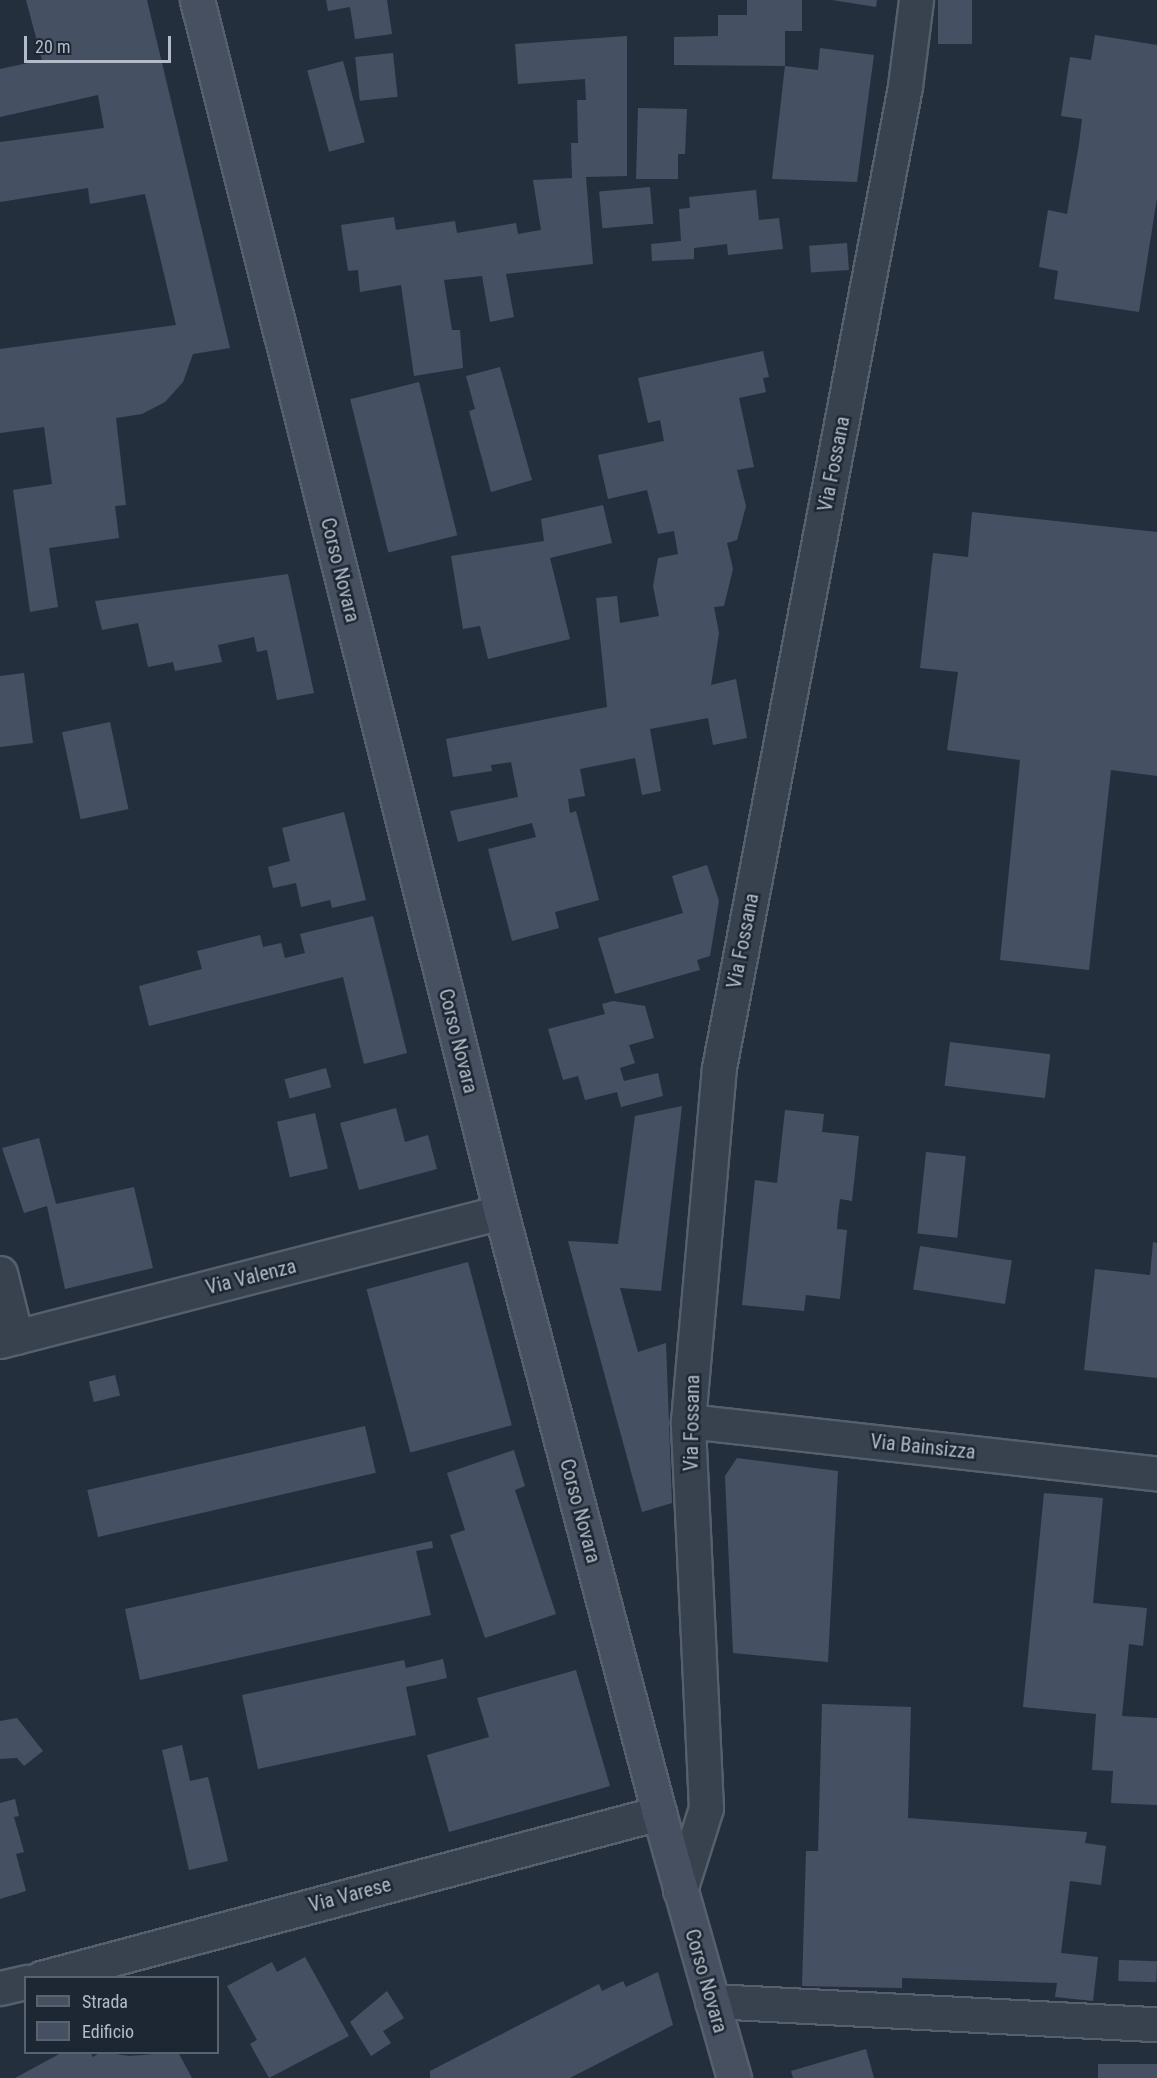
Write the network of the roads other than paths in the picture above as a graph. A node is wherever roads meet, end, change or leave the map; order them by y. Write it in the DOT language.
graph roads {
  1 [pos="197,0"];
  2 [pos="916,0"];
  3 [pos="501,1212"];
  4 [pos="0,1273"];
  5 [pos="8,1339"];
  6 [pos="688,1421"];
  7 [pos="1157,1474"];
  8 [pos="659,1813"];
  9 [pos="680,1890"];
  10 [pos="45,1976"];
  11 [pos="24,1982"];
  12 [pos="0,1988"];
  13 [pos="712,2001"];
  14 [pos="1157,2024"];
  15 [pos="734,2078"];
  1 -- 3 [label="main road, Corso Novara"];
  2 -- 6 [label="street, Via Fossana"];
  3 -- 5 [label="street, Via Valenza"];
  3 -- 8 [label="main road, Corso Novara"];
  4 -- 5 [label="street"];
  6 -- 7 [label="street, Via Bainsizza"];
  6 -- 9 [label="street, Via Fossana"];
  8 -- 9 [label="main road, Corso Novara"];
  8 -- 10 [label="street, Via Varese"];
  9 -- 13 [label="main road, Corso Novara"];
  11 -- 12 [label="street"];
  13 -- 14 [label="street"];
  13 -- 15 [label="main road, Corso Novara"];
}
